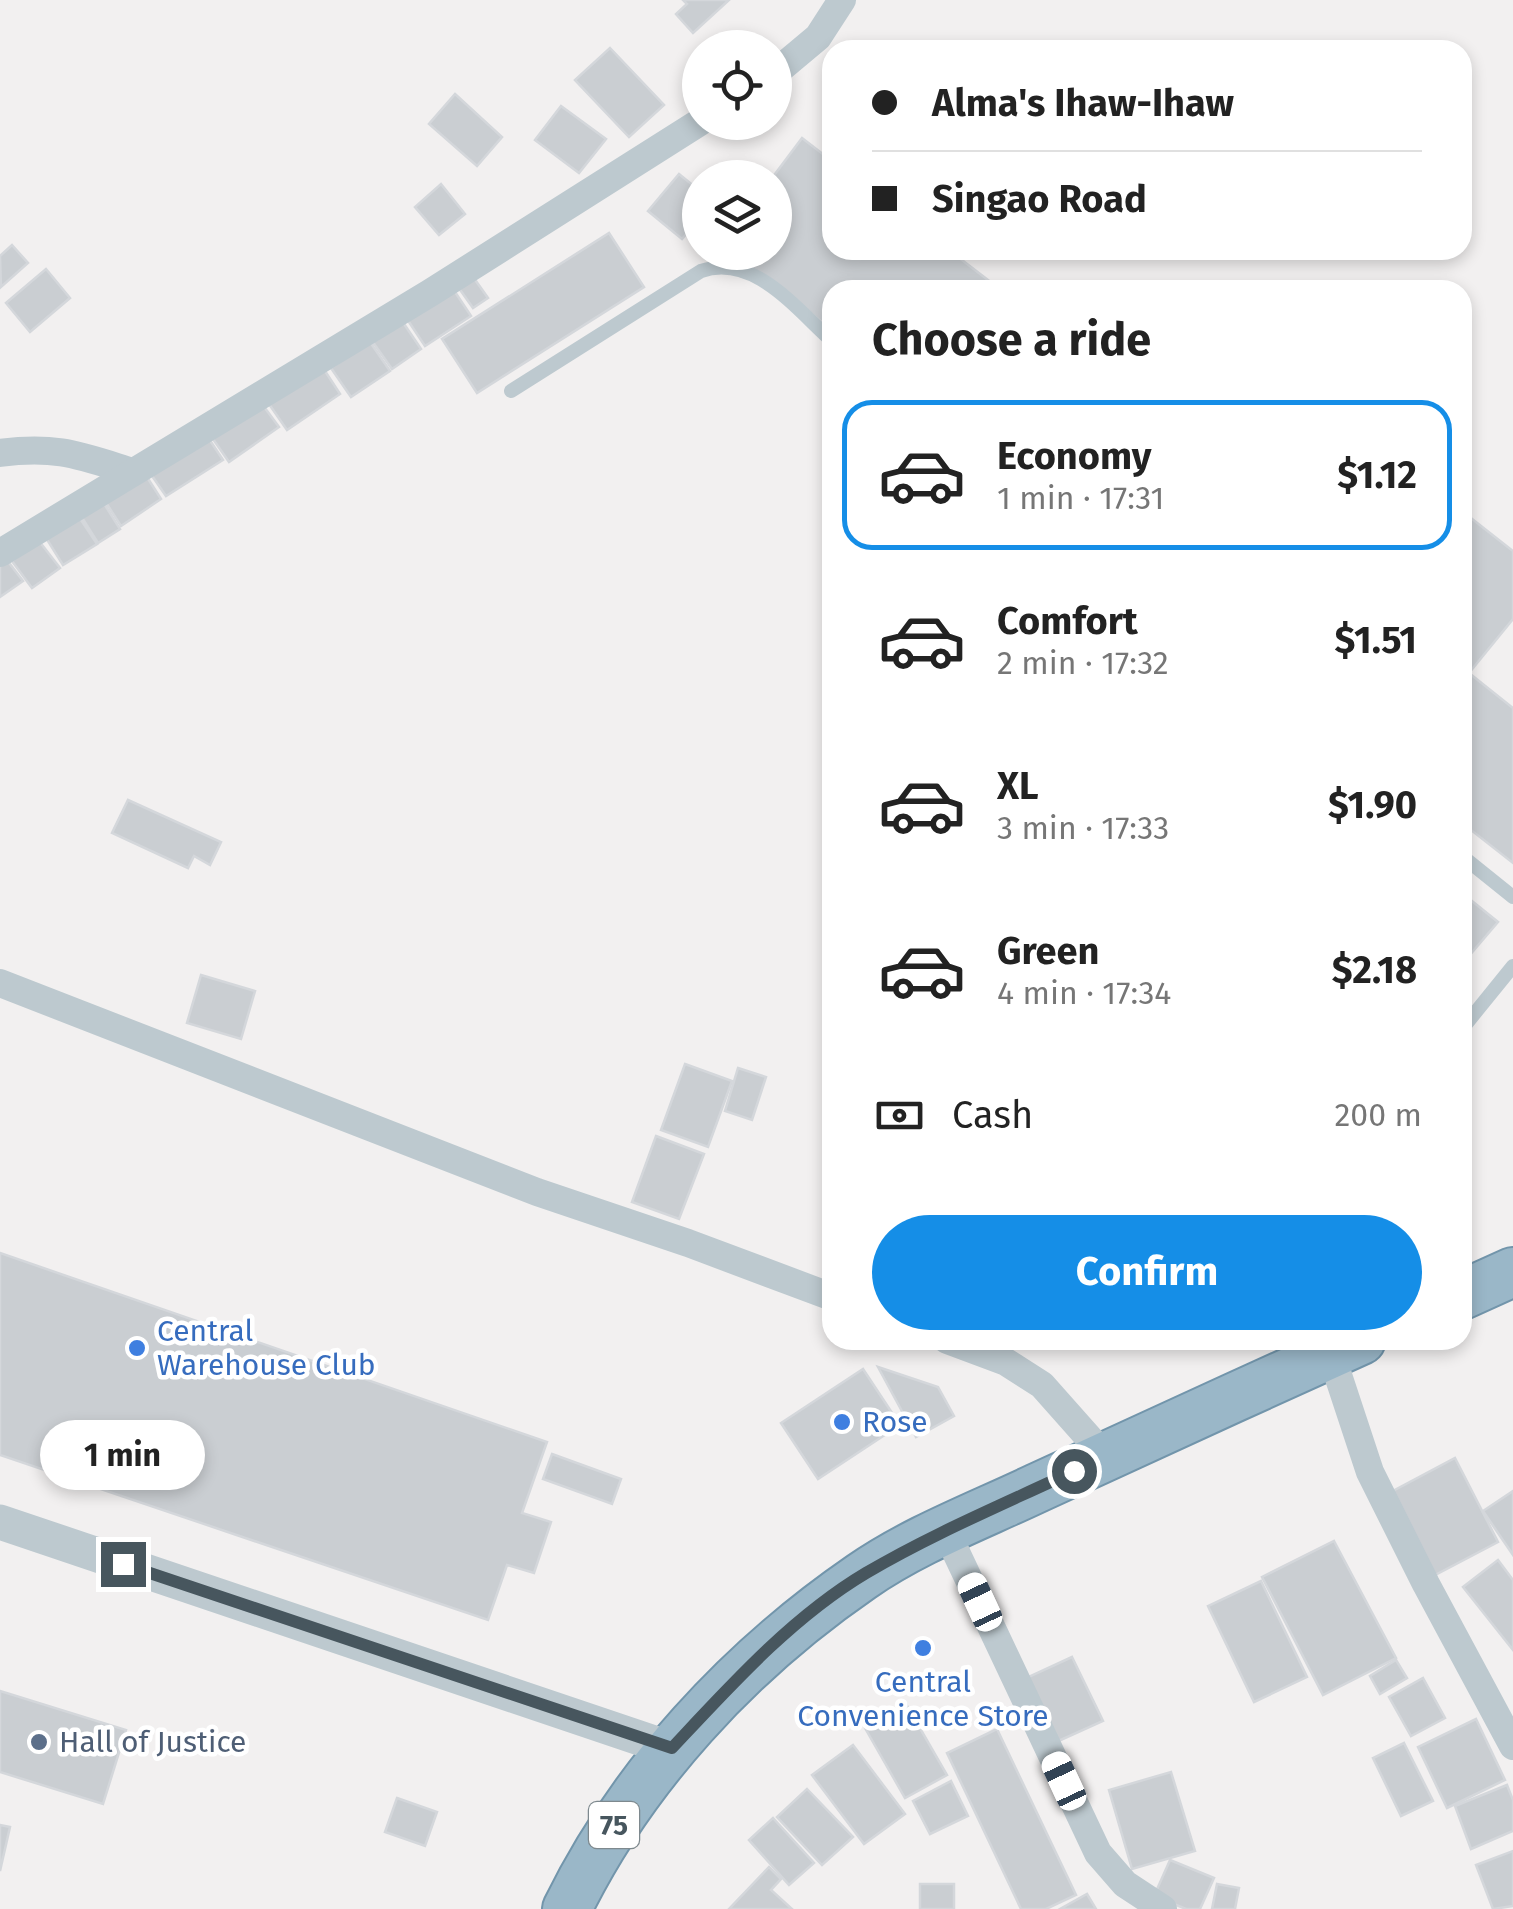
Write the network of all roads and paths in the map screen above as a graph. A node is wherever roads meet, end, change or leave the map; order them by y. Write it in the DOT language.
graph roads {
  1 [pos="842,0"];
  2 [pos="792,58"];
  3 [pos="682,133"];
  4 [pos="822,332"];
  5 [pos="510,391"];
  6 [pos="0,453"];
  7 [pos="133,472"];
  8 [pos="0,552"];
  9 [pos="1472,864"];
  10 [pos="1513,897"];
  11 [pos="1513,966"];
  12 [pos="0,984"];
  13 [pos="1472,1017"];
  14 [pos="1513,1272"];
  15 [pos="1472,1290"];
  16 [pos="822,1293"];
  17 [pos="974,1350"];
  18 [pos="1339,1350"];
  19 [pos="1347,1350"];
  20 [pos="1106,1456"];
  21 [pos="0,1522"];
  22 [pos="946,1531"];
  23 [pos="1513,1746"];
  24 [pos="672,1748"];
  25 [pos="567,1909"];
  26 [pos="1163,1909"];
  1 -- 2 [label="street"];
  3 -- 7 [label="street"];
  4 -- 5 [label="lane"];
  6 -- 7 [label="street"];
  7 -- 8 [label="street"];
  9 -- 10 [label="lane"];
  11 -- 13 [label="lane"];
  12 -- 16 [label="street"];
  14 -- 15 [label="highway"];
  17 -- 20 [label="street"];
  18 -- 20 [label="highway, 75"];
  19 -- 23 [label="street"];
  20 -- 22 [label="highway, 75"];
  21 -- 24 [label="street"];
  22 -- 24 [label="highway, 75"];
  22 -- 26 [label="street"];
  24 -- 25 [label="highway, 75"];
}
